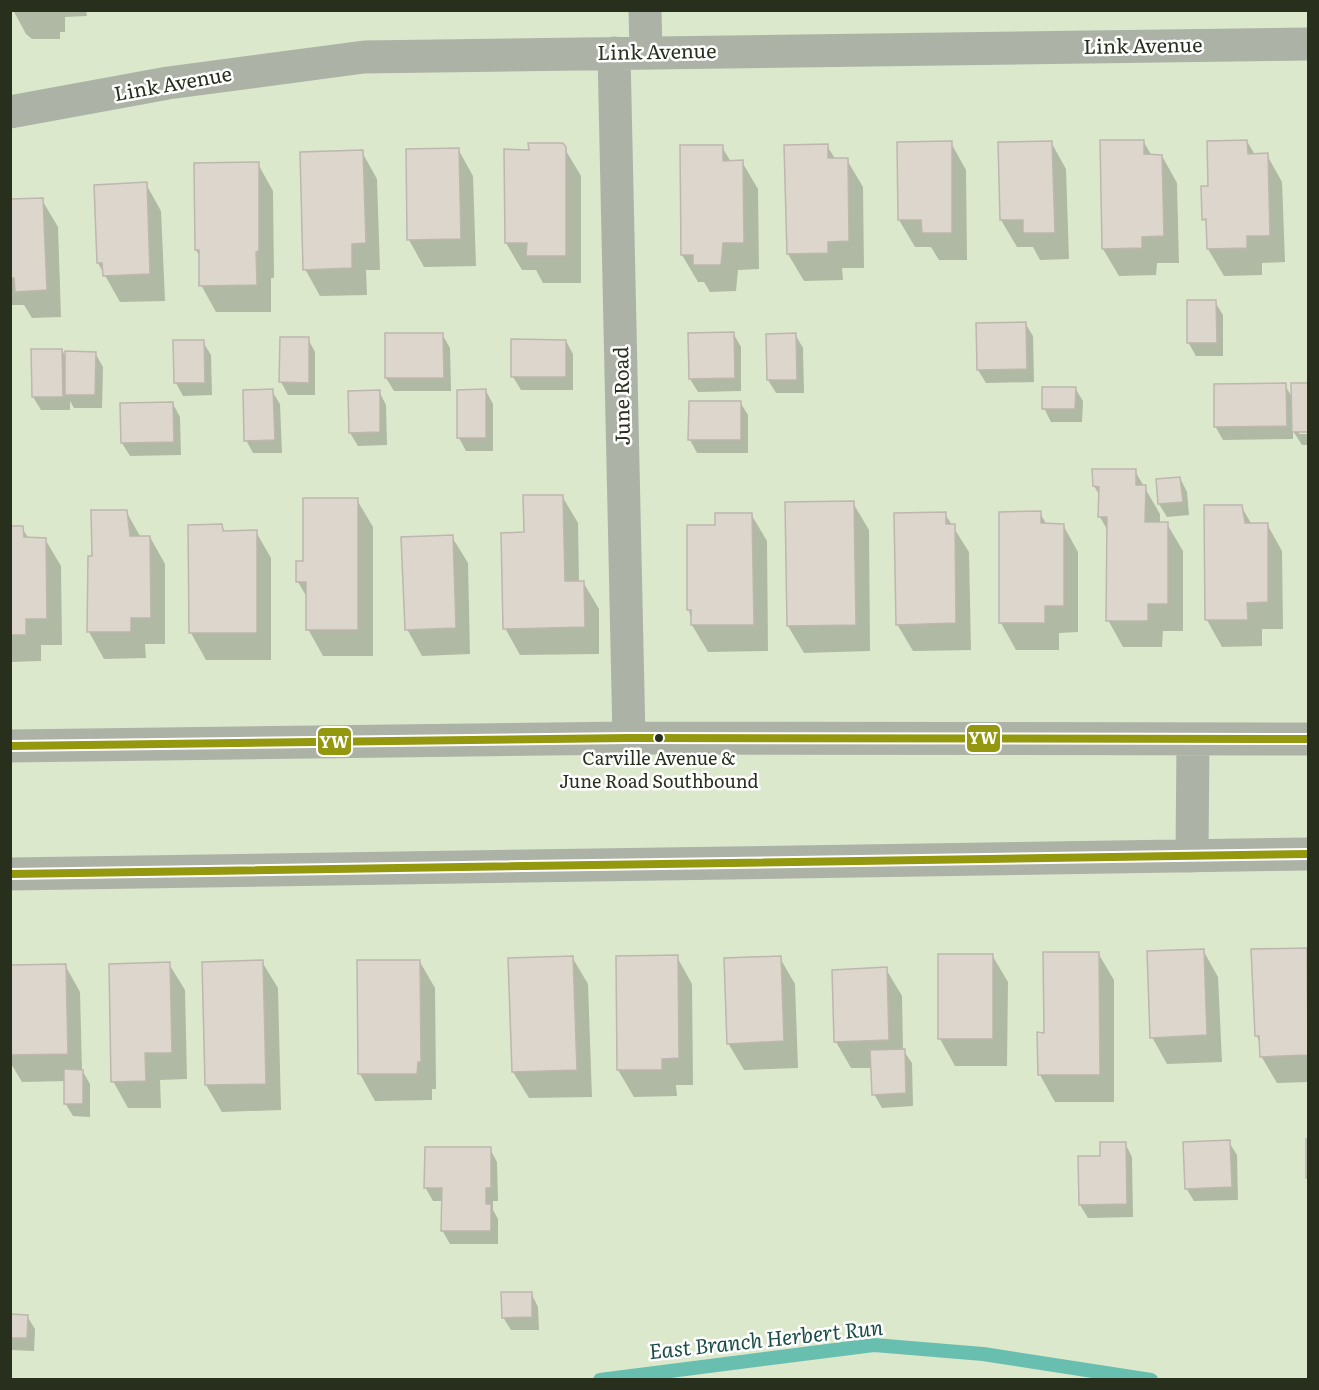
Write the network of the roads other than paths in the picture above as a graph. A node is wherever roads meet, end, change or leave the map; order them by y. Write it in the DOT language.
graph roads {
  1 [pos="645,10"];
  2 [pos="1308,44"];
  3 [pos="630,53"];
  4 [pos="10,112"];
  5 [pos="629,738"];
  6 [pos="1193,739"];
  7 [pos="1308,739"];
  8 [pos="10,746"];
  9 [pos="1308,854"];
  10 [pos="1192,856"];
  11 [pos="10,874"];
  1 -- 3 [label="street, June Road"];
  2 -- 3 [label="street, Link Avenue"];
  3 -- 4 [label="street, Link Avenue"];
  3 -- 5 [label="street, June Road"];
  5 -- 6 [label="street"];
  5 -- 8 [label="street"];
  6 -- 7 [label="street"];
  6 -- 10 [label="street"];
  9 -- 10 [label="street"];
  10 -- 11 [label="street"];
}
